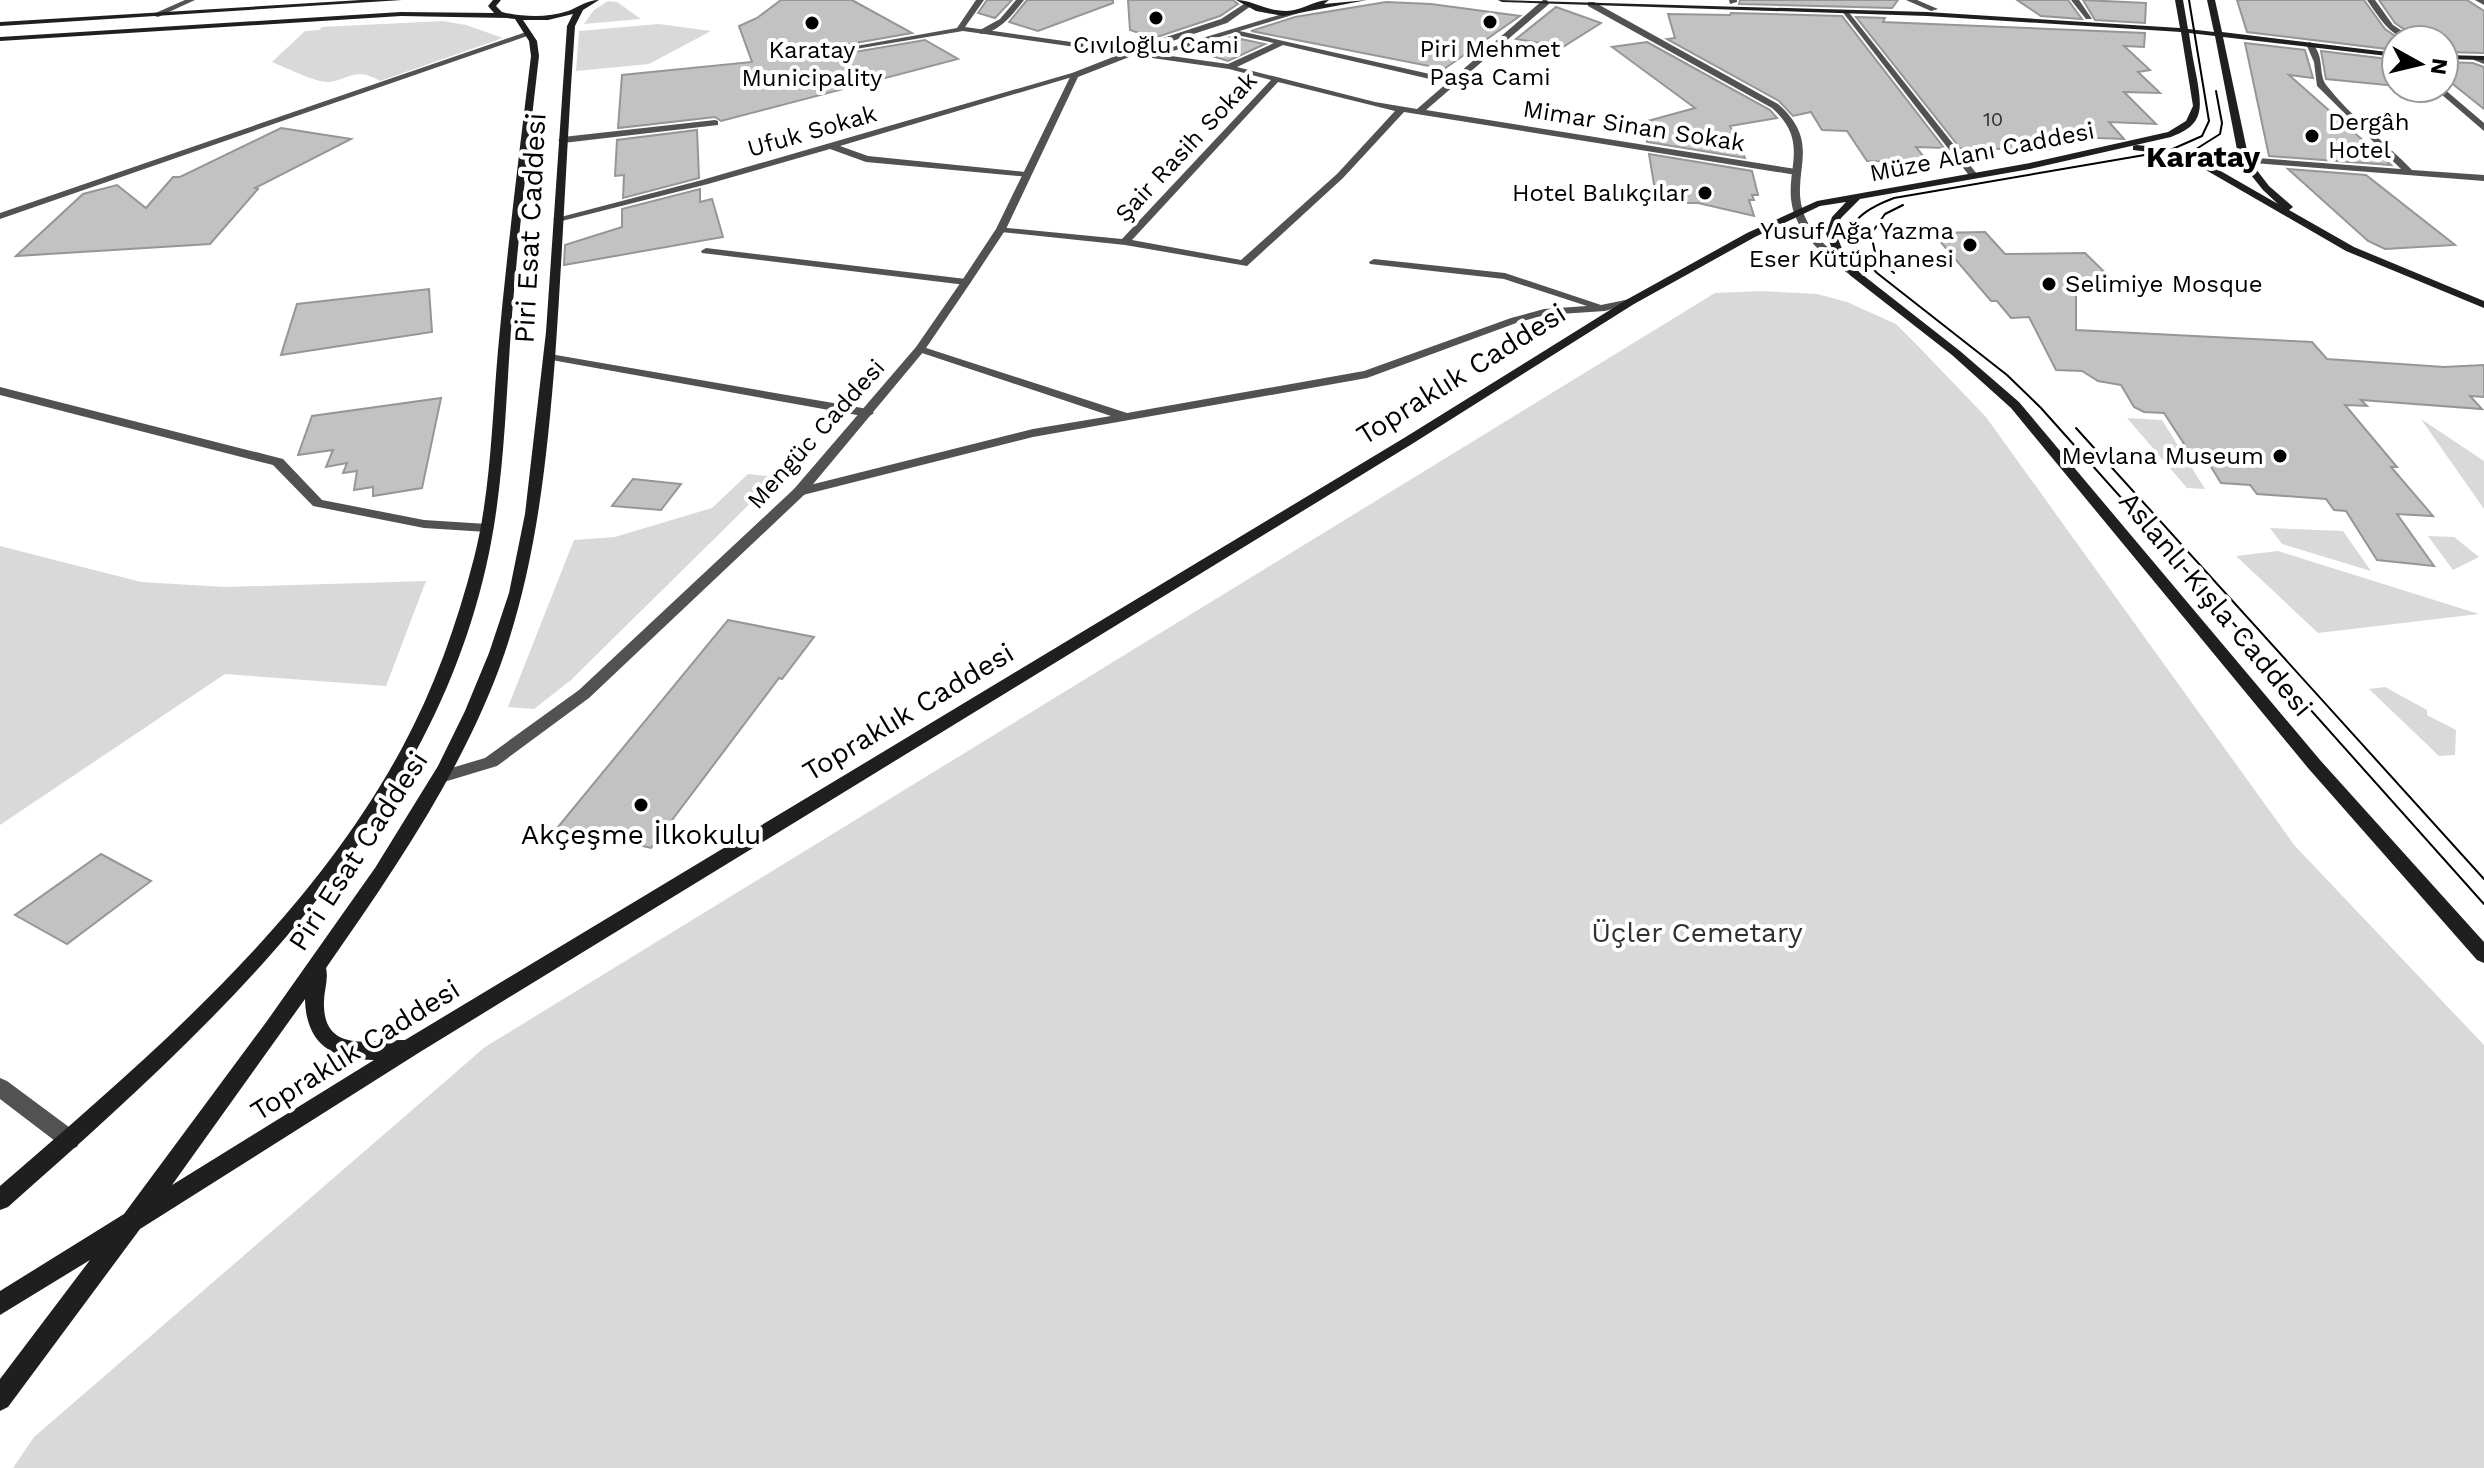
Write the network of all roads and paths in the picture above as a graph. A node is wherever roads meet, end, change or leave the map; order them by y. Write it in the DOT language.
graph roads {
  1 [pos="191,0"];
  2 [pos="398,0"];
  3 [pos="497,0"];
  4 [pos="595,0"];
  5 [pos="980,0"];
  6 [pos="1020,0"];
  7 [pos="1325,0"];
  8 [pos="1363,0"];
  9 [pos="1502,0"];
  10 [pos="1663,0"];
  11 [pos="1910,0"];
  12 [pos="2075,0"];
  13 [pos="2179,0"];
  14 [pos="2211,0"];
  15 [pos="2371,0"];
  16 [pos="1733,1"];
  17 [pos="1241,2"];
  18 [pos="1546,2"];
  19 [pos="1591,4"];
  20 [pos="1840,6"];
  21 [pos="1314,8"];
  22 [pos="580,9"];
  23 [pos="1934,9"];
  24 [pos="1302,11"];
  25 [pos="155,15"];
  26 [pos="507,16"];
  27 [pos="2089,17"];
  28 [pos="518,18"];
  29 [pos="0,24"];
  30 [pos="2388,24"];
  31 [pos="2184,27"];
  32 [pos="963,29"];
  33 [pos="2217,30"];
  34 [pos="983,32"];
  35 [pos="1235,32"];
  36 [pos="529,34"];
  37 [pos="0,39"];
  38 [pos="1282,43"];
  39 [pos="2310,44"];
  40 [pos="2380,45"];
  41 [pos="2460,49"];
  42 [pos="2484,50"];
  43 [pos="832,51"];
  44 [pos="1137,53"];
  45 [pos="2380,53"];
  46 [pos="2460,58"];
  47 [pos="2482,59"];
  48 [pos="1229,67"];
  49 [pos="1075,75"];
  50 [pos="1276,80"];
  51 [pos="1453,82"];
  52 [pos="2456,104"];
  53 [pos="1401,110"];
  54 [pos="1421,110"];
  55 [pos="715,123"];
  56 [pos="2484,128"];
  57 [pos="563,140"];
  58 [pos="832,146"];
  59 [pos="2114,148"];
  60 [pos="2244,160"];
  61 [pos="2408,171"];
  62 [pos="1796,172"];
  63 [pos="1026,175"];
  64 [pos="1974,176"];
  65 [pos="2484,178"];
  66 [pos="1858,195"];
  67 [pos="1798,211"];
  68 [pos="0,216"];
  69 [pos="558,219"];
  70 [pos="1001,229"];
  71 [pos="2327,238"];
  72 [pos="1125,242"];
  73 [pos="706,251"];
  74 [pos="1374,262"];
  75 [pos="1855,274"];
  76 [pos="966,282"];
  77 [pos="1630,302"];
  78 [pos="2484,305"];
  79 [pos="1605,308"];
  80 [pos="920,349"];
  81 [pos="550,357"];
  82 [pos="1,392"];
  83 [pos="868,413"];
  84 [pos="1129,417"];
  85 [pos="799,492"];
  86 [pos="487,528"];
  87 [pos="444,776"];
  88 [pos="2484,955"];
  89 [pos="322,959"];
  90 [pos="413,1046"];
  91 [pos="0,1087"];
  92 [pos="70,1140"];
  93 [pos="0,1200"];
  94 [pos="135,1220"];
  95 [pos="0,1304"];
  96 [pos="0,1399"];
  1 -- 25 [label="street"];
  2 -- 25 [label="main road"];
  3 -- 26 [label="main road"];
  4 -- 22 [label="main road"];
  5 -- 32 [label="street"];
  6 -- 34 [label="street"];
  7 -- 21 [label="main road"];
  8 -- 21 [label="main road"];
  9 -- 18 [label="main road"];
  10 -- 16 [label="main road"];
  11 -- 23 [label="street"];
  12 -- 27 [label="street"];
  13 -- 31 [label="main road"];
  14 -- 33 [label="main road"];
  15 -- 30 [label="street"];
  16 -- 20 [label="main road"];
  17 -- 24 [label="main road"];
  17 -- 44 [label="street"];
  18 -- 19 [label="main road"];
  18 -- 51 [label="street"];
  19 -- 20 [label="main road"];
  19 -- 62 [label="street"];
  20 -- 23 [label="main road"];
  20 -- 31 [label="main road"];
  20 -- 64 [label="street"];
  21 -- 24 [label="main road"];
  22 -- 28 [label="main road"];
  22 -- 57 [label="main road, Piri Esat Caddesi"];
  23 -- 27 [label="main road"];
  24 -- 35 [label="street"];
  25 -- 29 [label="main road"];
  26 -- 28 [label="main road"];
  26 -- 37 [label="main road"];
  27 -- 31 [label="main road"];
  28 -- 36 [label="main road, Piri Esat Caddesi"];
  31 -- 33 [label="main road"];
  31 -- 59 [label="main road"];
  32 -- 34 [label="street"];
  32 -- 43 [label="street"];
  33 -- 39 [label="main road"];
  33 -- 40 [label="main road"];
  33 -- 60 [label="main road"];
  34 -- 44 [label="street"];
  35 -- 38 [label="street"];
  35 -- 44 [label="street"];
  36 -- 68 [label="street"];
  36 -- 86 [label="main road, Piri Esat Caddesi"];
  38 -- 48 [label="street"];
  38 -- 51 [label="street"];
  39 -- 45 [label="main road"];
  39 -- 61 [label="street"];
  41 -- 42 [label="main road"];
  44 -- 48 [label="street, Mimar Sinan Sokak"];
  44 -- 49 [label="street"];
  46 -- 47 [label="main road"];
  48 -- 50 [label="street, Mimar Sinan Sokak"];
  49 -- 58 [label="street, Ufuk Sokak"];
  49 -- 63 [label="street, Mengüc Caddesi"];
  50 -- 53 [label="street, Mimar Sinan Sokak"];
  50 -- 72 [label="street, Şair Rasih Sokak"];
  51 -- 54 [label="street"];
  52 -- 56 [label="street"];
  53 -- 54 [label="street, Mimar Sinan Sokak"];
  53 -- 72 [label="street"];
  54 -- 62 [label="street, Mimar Sinan Sokak"];
  55 -- 57 [label="street"];
  57 -- 69 [label="main road, Piri Esat Caddesi"];
  58 -- 63 [label="street"];
  58 -- 69 [label="street, Ufuk Sokak"];
  59 -- 64 [label="main road, Müze Alanı Caddesi"];
  59 -- 71 [label="main road"];
  60 -- 61 [label="street"];
  60 -- 71 [label="main road"];
  61 -- 65 [label="street"];
  62 -- 67 [label="street"];
  63 -- 70 [label="street, Mengüc Caddesi"];
  64 -- 66 [label="main road, Müze Alanı Caddesi"];
  66 -- 67 [label="main road, Topraklık Caddesi"];
  66 -- 75 [label="main road, Aslanlı Kışla Caddesi"];
  67 -- 75 [label="street"];
  67 -- 77 [label="main road, Topraklık Caddesi"];
  69 -- 81 [label="main road, Piri Esat Caddesi"];
  70 -- 72 [label="street"];
  70 -- 76 [label="street, Mengüc Caddesi"];
  71 -- 78 [label="main road"];
  73 -- 76 [label="street"];
  74 -- 79 [label="street"];
  75 -- 88 [label="main road, Aslanlı Kışla Caddesi"];
  76 -- 80 [label="street, Mengüc Caddesi"];
  77 -- 79 [label="street"];
  77 -- 90 [label="main road, Topraklık Caddesi"];
  79 -- 84 [label="street"];
  80 -- 83 [label="street, Mengüc Caddesi"];
  80 -- 84 [label="street"];
  81 -- 83 [label="street"];
  81 -- 87 [label="main road, Piri Esat Caddesi"];
  82 -- 86 [label="street"];
  83 -- 85 [label="street, Mengüc Caddesi"];
  84 -- 85 [label="street"];
  85 -- 87 [label="street, Mengüc Caddesi"];
  86 -- 92 [label="main road, Piri Esat Caddesi"];
  87 -- 89 [label="main road, Piri Esat Caddesi"];
  89 -- 90 [label="main road"];
  89 -- 94 [label="main road, Piri Esat Caddesi"];
  90 -- 94 [label="main road, Topraklık Caddesi"];
  91 -- 92 [label="street"];
  92 -- 93 [label="main road, Piri Esat Caddesi"];
  94 -- 95 [label="main road, Topraklık Caddesi"];
  94 -- 96 [label="main road, Piri Esat Caddesi"];
}
